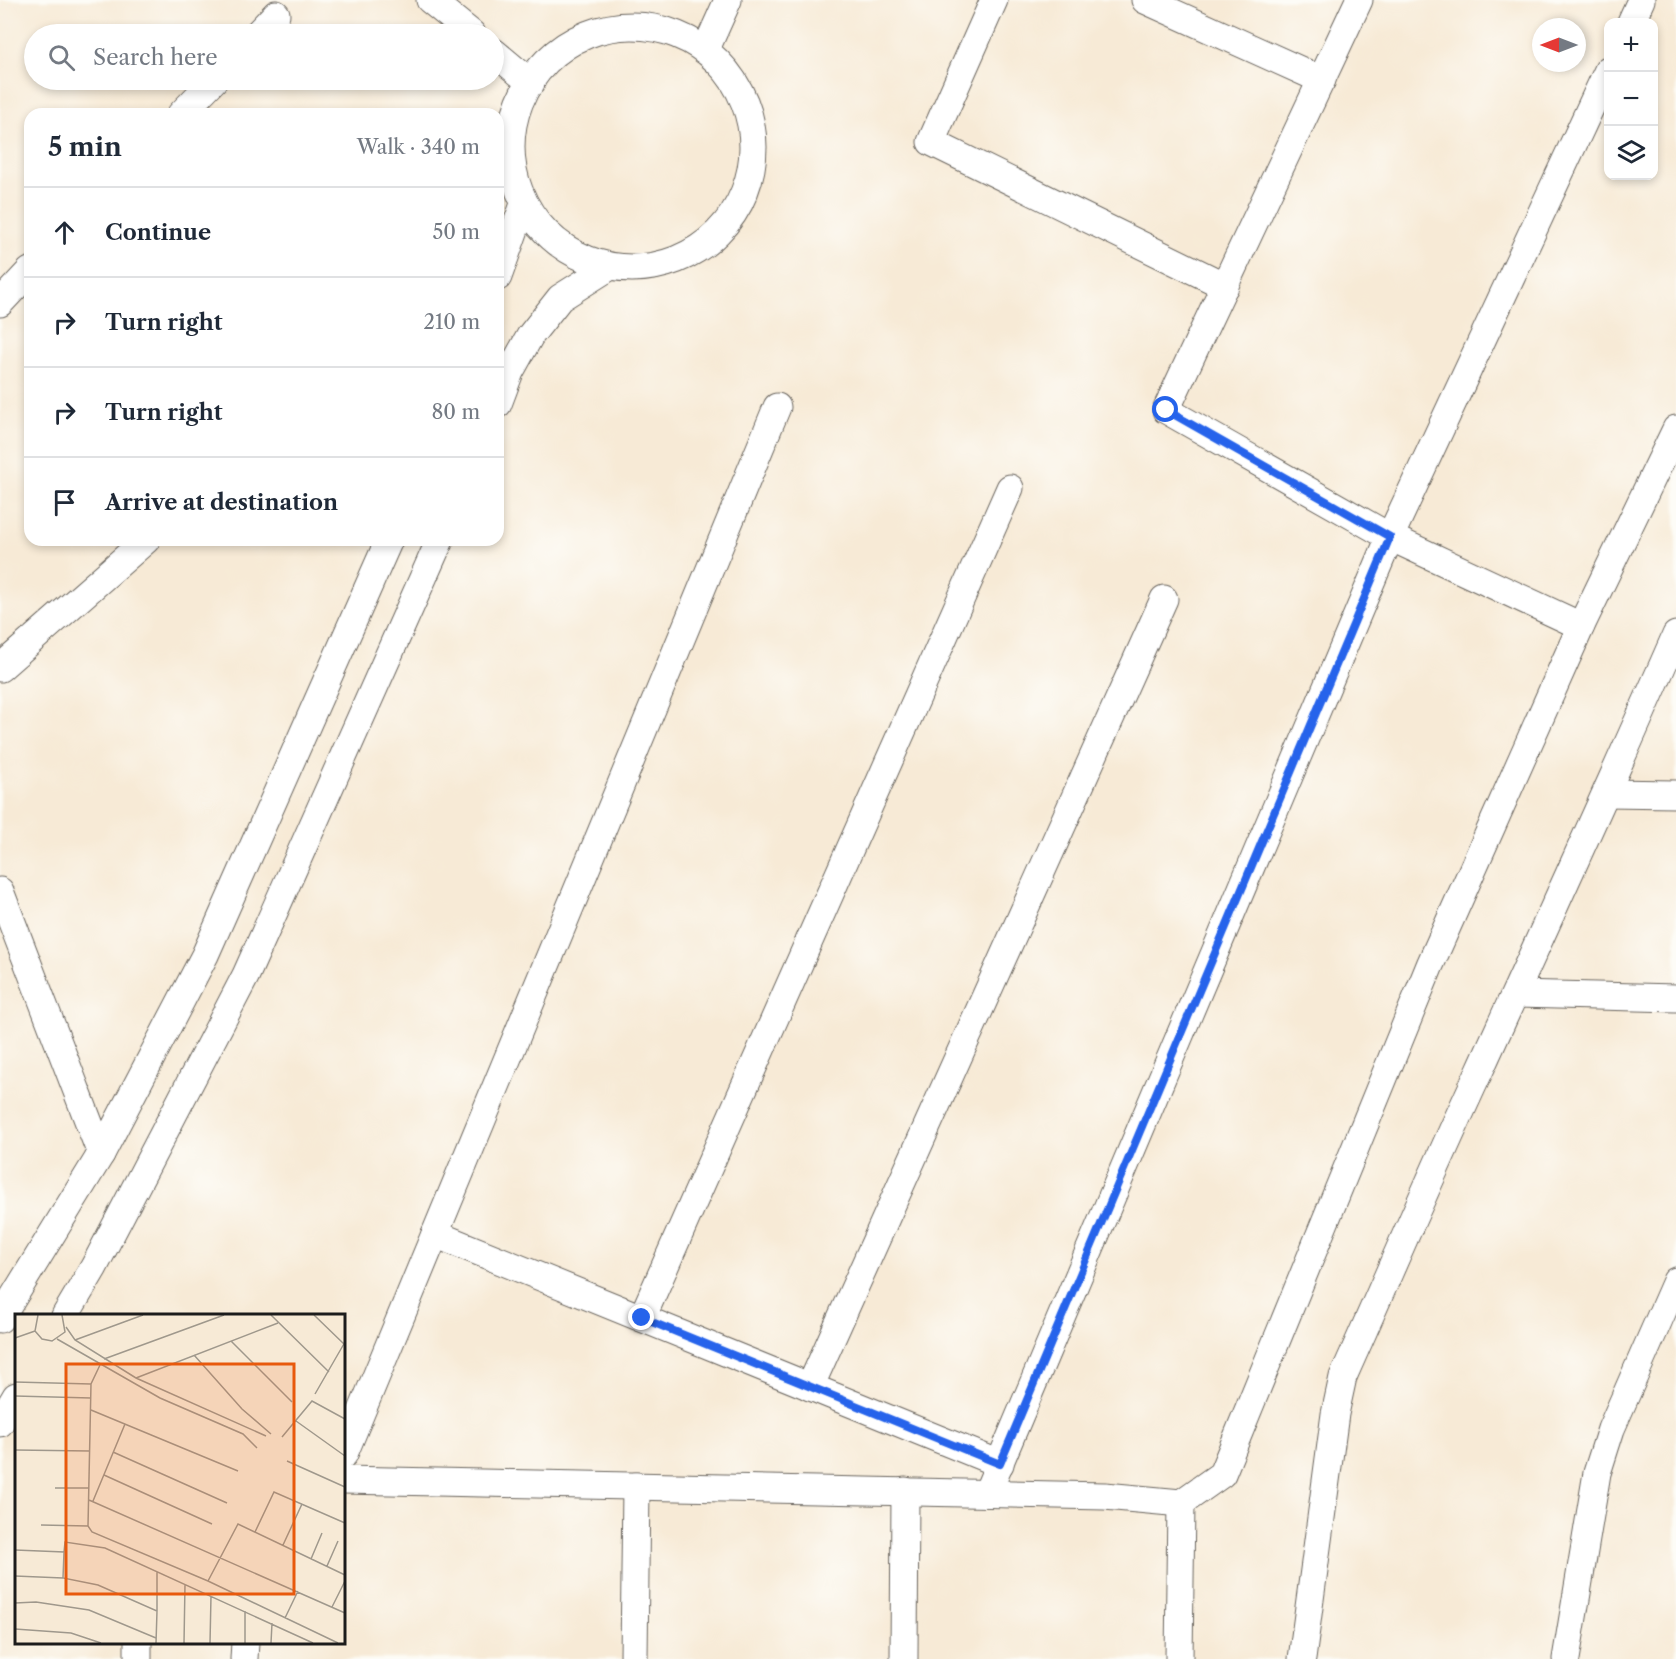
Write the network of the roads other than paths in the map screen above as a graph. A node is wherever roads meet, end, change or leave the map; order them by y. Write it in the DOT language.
graph roads {
  1 [pos="430,0"];
  2 [pos="728,0"];
  3 [pos="994,0"];
  4 [pos="1145,0"];
  5 [pos="1359,0"];
  6 [pos="1641,0"];
  7 [pos="276,14"];
  8 [pos="1633,18"];
  9 [pos="266,24"];
  10 [pos="460,24"];
  11 [pos="706,49"];
  12 [pos="504,60"];
  13 [pos="1607,72"];
  14 [pos="1322,80"];
  15 [pos="531,83"];
  16 [pos="204,90"];
  17 [pos="187,108"];
  18 [pos="505,178"];
  19 [pos="524,204"];
  20 [pos="504,260"];
  21 [pos="609,267"];
  22 [pos="24,277"];
  23 [pos="1225,286"];
  24 [pos="0,303"];
  25 [pos="504,388"];
  26 [pos="777,407"];
  27 [pos="1676,429"];
  28 [pos="1010,489"];
  29 [pos="1390,537"];
  30 [pos="139,546"];
  31 [pos="386,546"];
  32 [pos="437,546"];
  33 [pos="1164,599"];
  34 [pos="1581,626"];
  35 [pos="1676,635"];
  36 [pos="0,668"];
  37 [pos="1607,793"];
  38 [pos="1676,794"];
  39 [pos="0,891"];
  40 [pos="1516,994"];
  41 [pos="1676,998"];
  42 [pos="101,1154"];
  43 [pos="435,1234"];
  44 [pos="1676,1281"];
  45 [pos="66,1314"];
  46 [pos="642,1318"];
  47 [pos="0,1319"];
  48 [pos="810,1387"];
  49 [pos="345,1452"];
  50 [pos="1000,1464"];
  51 [pos="345,1480"];
  52 [pos="636,1486"];
  53 [pos="905,1491"];
  54 [pos="987,1493"];
  55 [pos="1181,1503"];
  56 [pos="245,1644"];
  57 [pos="244,1659"];
  58 [pos="634,1659"];
  59 [pos="904,1659"];
  60 [pos="1179,1659"];
  61 [pos="1302,1659"];
  62 [pos="1566,1659"];
  1 -- 10 [label="street"];
  2 -- 11 [label="street"];
  3 -- 23 [label="street"];
  4 -- 14 [label="street"];
  5 -- 14 [label="street"];
  6 -- 8 [label="street"];
  7 -- 9 [label="street"];
  11 -- 15 [label="street"];
  11 -- 21 [label="street"];
  12 -- 15 [label="street"];
  13 -- 29 [label="street"];
  14 -- 23 [label="street"];
  15 -- 18 [label="street"];
  16 -- 17 [label="street"];
  18 -- 19 [label="street"];
  19 -- 20 [label="street"];
  19 -- 21 [label="street"];
  21 -- 25 [label="street"];
  22 -- 24 [label="street"];
  23 -- 29 [label="street"];
  26 -- 43 [label="street"];
  27 -- 34 [label="street"];
  28 -- 46 [label="street"];
  29 -- 34 [label="street"];
  29 -- 50 [label="street"];
  30 -- 36 [label="street"];
  31 -- 42 [label="street"];
  32 -- 45 [label="street"];
  33 -- 48 [label="street"];
  34 -- 55 [label="street"];
  35 -- 37 [label="street"];
  37 -- 38 [label="street"];
  37 -- 40 [label="street"];
  39 -- 42 [label="street"];
  40 -- 41 [label="street"];
  40 -- 61 [label="street"];
  42 -- 47 [label="street"];
  43 -- 46 [label="street"];
  43 -- 49 [label="street"];
  44 -- 62 [label="street"];
  46 -- 48 [label="street"];
  48 -- 50 [label="street"];
  50 -- 54 [label="street"];
  51 -- 52 [label="street"];
  52 -- 53 [label="street"];
  52 -- 58 [label="street"];
  53 -- 54 [label="street"];
  53 -- 59 [label="street"];
  54 -- 55 [label="street"];
  55 -- 60 [label="street"];
  56 -- 57 [label="street"];
}
